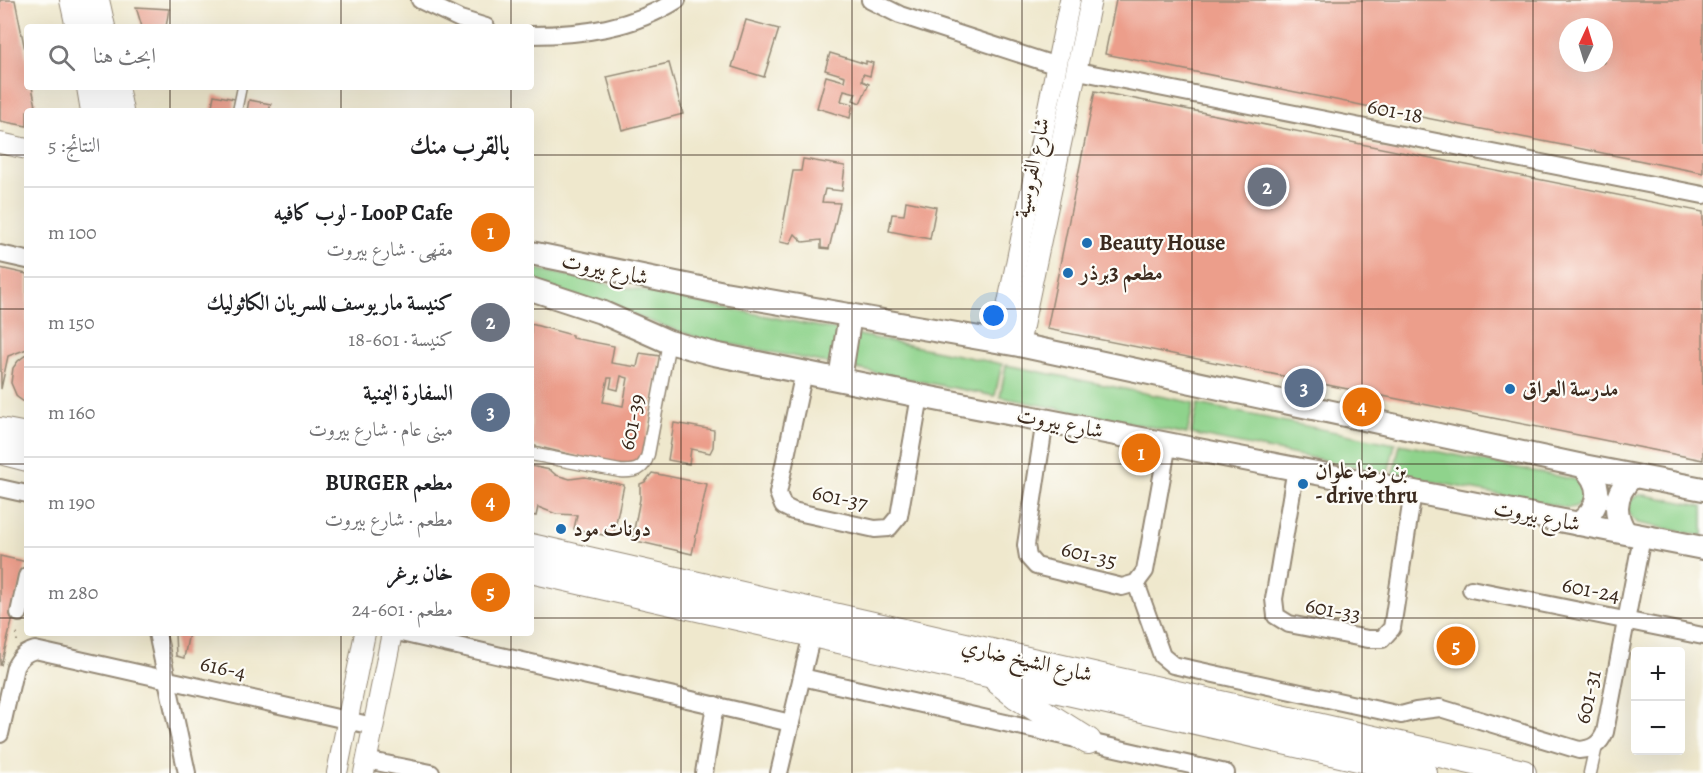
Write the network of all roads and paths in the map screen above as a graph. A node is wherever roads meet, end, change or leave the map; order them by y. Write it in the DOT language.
graph roads {
  1 [pos="74,0"];
  2 [pos="96,0"];
  3 [pos="420,0"];
  4 [pos="676,0"];
  5 [pos="870,0"];
  6 [pos="1070,0"];
  7 [pos="1091,0"];
  8 [pos="78,24"];
  9 [pos="101,24"];
  10 [pos="476,24"];
  11 [pos="534,35"];
  12 [pos="1057,66"];
  13 [pos="1078,71"];
  14 [pos="90,90"];
  15 [pos="115,90"];
  16 [pos="241,90"];
  17 [pos="94,108"];
  18 [pos="119,108"];
  19 [pos="238,108"];
  20 [pos="0,143"];
  21 [pos="24,148"];
  22 [pos="1037,164"];
  23 [pos="1056,168"];
  24 [pos="1703,195"];
  25 [pos="0,254"];
  26 [pos="534,254"];
  27 [pos="24,259"];
  28 [pos="534,290"];
  29 [pos="850,315"];
  30 [pos="669,342"];
  31 [pos="1009,344"];
  32 [pos="804,372"];
  33 [pos="840,379"];
  34 [pos="920,396"];
  35 [pos="1045,420"];
  36 [pos="0,431"];
  37 [pos="24,435"];
  38 [pos="1168,443"];
  39 [pos="0,451"];
  40 [pos="534,455"];
  41 [pos="24,457"];
  42 [pos="1583,466"];
  43 [pos="1296,468"];
  44 [pos="1633,476"];
  45 [pos="0,488"];
  46 [pos="1703,489"];
  47 [pos="1413,492"];
  48 [pos="24,493"];
  49 [pos="1578,524"];
  50 [pos="1634,534"];
  51 [pos="534,548"];
  52 [pos="1703,549"];
  53 [pos="534,571"];
  54 [pos="1136,583"];
  55 [pos="24,588"];
  56 [pos="1471,589"];
  57 [pos="18,613"];
  58 [pos="1627,620"];
  59 [pos="812,634"];
  60 [pos="158,636"];
  61 [pos="364,636"];
  62 [pos="391,636"];
  63 [pos="414,636"];
  64 [pos="1703,636"];
  65 [pos="23,655"];
  66 [pos="991,675"];
  67 [pos="802,677"];
  68 [pos="166,679"];
  69 [pos="715,705"];
  70 [pos="348,720"];
  71 [pos="791,723"];
  72 [pos="373,726"];
  73 [pos="0,734"];
  74 [pos="1088,741"];
  75 [pos="1596,746"];
  76 [pos="365,766"];
  77 [pos="1222,772"];
  78 [pos="187,773"];
  79 [pos="337,773"];
  80 [pos="431,773"];
  81 [pos="704,773"];
  82 [pos="779,773"];
  83 [pos="1424,773"];
  84 [pos="1523,773"];
  85 [pos="1590,773"];
  1 -- 8 [label="main road"];
  2 -- 9 [label="main road"];
  3 -- 10 [label="street"];
  4 -- 11 [label="street"];
  5 -- 12 [label="street"];
  6 -- 12 [label="street, شارع الفروسية"];
  7 -- 13 [label="street, شارع الفروسية"];
  12 -- 22 [label="street, شارع الفروسية"];
  13 -- 23 [label="street, شارع الفروسية"];
  13 -- 24 [label="street, 601-18"];
  14 -- 17 [label="main road"];
  15 -- 18 [label="main road"];
  16 -- 19 [label="lane"];
  20 -- 21 [label="street"];
  22 -- 23 [label="street"];
  22 -- 31 [label="street, شارع الفروسية"];
  23 -- 31 [label="street, شارع الفروسية"];
  25 -- 27 [label="street"];
  26 -- 29 [label="main road, شارع بيروت"];
  28 -- 30 [label="main road, شارع بيروت"];
  29 -- 31 [label="main road, شارع بيروت"];
  29 -- 33 [label="main road"];
  30 -- 32 [label="main road, شارع بيروت"];
  30 -- 40 [label="street, 601-39"];
  31 -- 42 [label="main road, شارع بيروت"];
  32 -- 33 [label="main road, شارع بيروت"];
  32 -- 34 [label="street, 601-37"];
  33 -- 34 [label="main road, شارع بيروت"];
  34 -- 35 [label="main road, شارع بيروت"];
  35 -- 38 [label="main road, شارع بيروت"];
  35 -- 54 [label="street, 601-35"];
  36 -- 37 [label="main road"];
  38 -- 43 [label="main road, شارع بيروت"];
  38 -- 54 [label="street, 601-35"];
  39 -- 41 [label="main road"];
  42 -- 44 [label="main road, شارع بيروت"];
  42 -- 49 [label="main road"];
  43 -- 47 [label="main road, شارع بيروت"];
  43 -- 47 [label="street, 601-33"];
  44 -- 46 [label="main road, شارع بيروت"];
  44 -- 50 [label="main road"];
  45 -- 48 [label="street"];
  47 -- 49 [label="main road, شارع بيروت"];
  49 -- 50 [label="main road, شارع بيروت"];
  50 -- 52 [label="main road, شارع بيروت"];
  50 -- 58 [label="street, 601-31"];
  51 -- 84 [label="main road, شارع الشيخ ضاري"];
  53 -- 59 [label="main road, شارع الشيخ ضاري"];
  54 -- 75 [label="street, 601-31"];
  55 -- 57 [label="street"];
  56 -- 58 [label="street, 601-24"];
  57 -- 65 [label="path"];
  58 -- 64 [label="street, 601-24"];
  58 -- 75 [label="street, 601-31"];
  59 -- 66 [label="main road, شارع الشيخ ضاري"];
  59 -- 67 [label="street"];
  60 -- 68 [label="street"];
  61 -- 70 [label="street"];
  62 -- 72 [label="street"];
  63 -- 69 [label="street"];
  65 -- 68 [label="street, 616-4"];
  65 -- 73 [label="street"];
  66 -- 74 [label="main road"];
  66 -- 83 [label="main road, شارع الشيخ ضاري"];
  67 -- 71 [label="street"];
  67 -- 74 [label="street"];
  68 -- 70 [label="street, 616-4"];
  68 -- 78 [label="street"];
  69 -- 71 [label="street"];
  69 -- 81 [label="street"];
  70 -- 72 [label="street, 616-4"];
  70 -- 79 [label="street"];
  71 -- 82 [label="street"];
  72 -- 76 [label="street"];
  74 -- 77 [label="street"];
  75 -- 85 [label="street"];
  76 -- 80 [label="street"];
}
